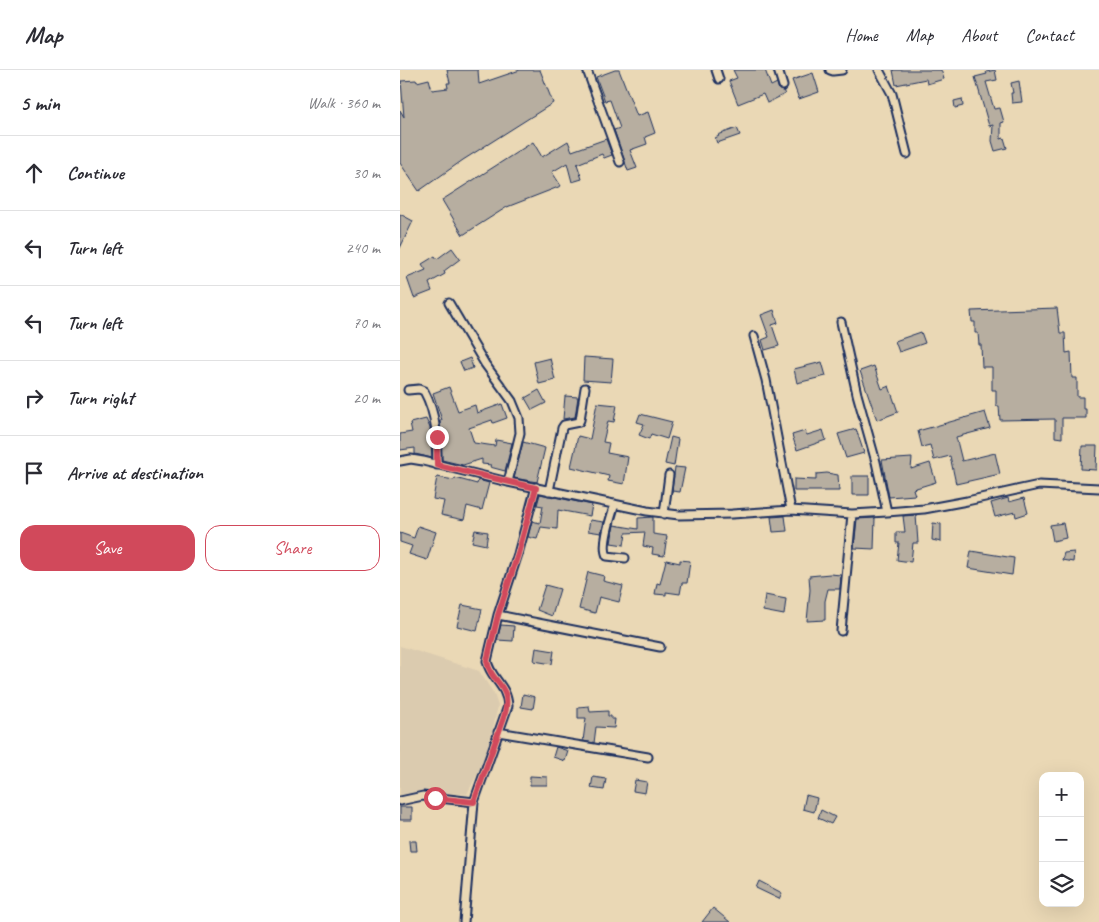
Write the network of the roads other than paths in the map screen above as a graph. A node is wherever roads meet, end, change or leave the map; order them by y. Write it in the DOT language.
graph roads {
  1 [pos="587,70"];
  2 [pos="716,70"];
  3 [pos="778,70"];
  4 [pos="830,70"];
  5 [pos="842,70"];
  6 [pos="879,70"];
  7 [pos="719,79"];
  8 [pos="783,86"];
  9 [pos="907,154"];
  10 [pos="620,162"];
  11 [pos="449,303"];
  12 [pos="841,322"];
  13 [pos="754,336"];
  14 [pos="585,388"];
  15 [pos="408,390"];
  16 [pos="400,461"];
  17 [pos="437,465"];
  18 [pos="670,474"];
  19 [pos="508,482"];
  20 [pos="536,488"];
  21 [pos="1099,488"];
  22 [pos="549,490"];
  23 [pos="615,504"];
  24 [pos="791,510"];
  25 [pos="887,512"];
  26 [pos="664,514"];
  27 [pos="852,514"];
  28 [pos="625,558"];
  29 [pos="498,615"];
  30 [pos="841,631"];
  31 [pos="660,647"];
  32 [pos="498,732"];
  33 [pos="648,757"];
  34 [pos="400,800"];
  35 [pos="474,802"];
  36 [pos="464,922"];
  1 -- 10 [label="street"];
  2 -- 7 [label="street"];
  3 -- 8 [label="street"];
  4 -- 5 [label="street"];
  6 -- 9 [label="street"];
  11 -- 19 [label="street"];
  12 -- 25 [label="street"];
  13 -- 24 [label="street"];
  14 -- 22 [label="street"];
  15 -- 17 [label="street"];
  16 -- 17 [label="street"];
  17 -- 19 [label="street"];
  18 -- 26 [label="street"];
  19 -- 20 [label="street"];
  20 -- 22 [label="street"];
  20 -- 29 [label="street"];
  21 -- 25 [label="street"];
  22 -- 23 [label="street"];
  23 -- 26 [label="street"];
  23 -- 28 [label="street"];
  24 -- 26 [label="street"];
  24 -- 27 [label="street"];
  25 -- 27 [label="street"];
  27 -- 30 [label="street"];
  29 -- 31 [label="street"];
  29 -- 32 [label="street"];
  32 -- 33 [label="street"];
  32 -- 35 [label="street"];
  34 -- 35 [label="street"];
  35 -- 36 [label="street"];
}
